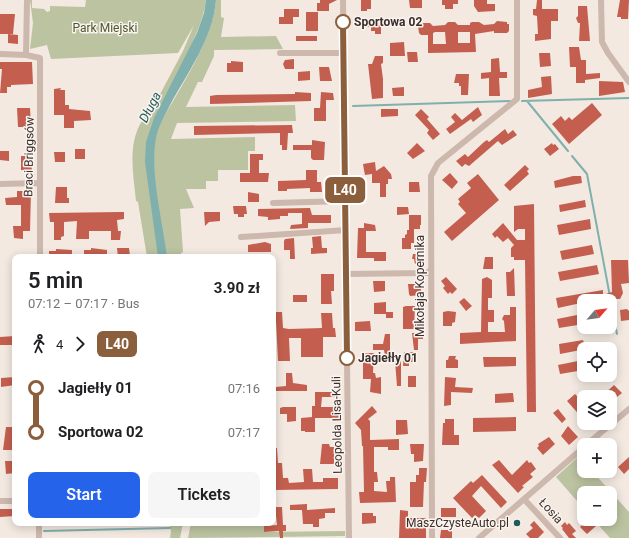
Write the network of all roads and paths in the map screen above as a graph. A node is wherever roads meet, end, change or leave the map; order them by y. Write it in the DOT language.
graph roads {
  1 [pos="27,0"];
  2 [pos="343,0"];
  3 [pos="517,0"];
  4 [pos="601,0"];
  5 [pos="280,53"];
  6 [pos="344,53"];
  7 [pos="0,54"];
  8 [pos="26,55"];
  9 [pos="629,82"];
  10 [pos="39,183"];
  11 [pos="0,184"];
  12 [pos="346,201"];
  13 [pos="273,203"];
  14 [pos="346,230"];
  15 [pos="241,236"];
  16 [pos="40,254"];
  17 [pos="431,270"];
  18 [pos="346,274"];
  19 [pos="629,409"];
  20 [pos="595,438"];
  21 [pos="577,453"];
  22 [pos="524,499"];
  23 [pos="0,501"];
  24 [pos="12,501"];
  25 [pos="39,526"];
  26 [pos="39,538"];
  27 [pos="349,538"];
  28 [pos="432,538"];
  29 [pos="479,538"];
  30 [pos="560,538"];
  1 -- 8 [label="street"];
  2 -- 6 [label="street, Leopolda Lisa-Kuli"];
  3 -- 17 [label="street, Mikołaja Kopernika"];
  4 -- 9 [label="street"];
  5 -- 6 [label="street"];
  6 -- 12 [label="street, Leopolda Lisa-Kuli"];
  7 -- 8 [label="street"];
  8 -- 10 [label="street, Braci Briggsów"];
  10 -- 11 [label="street"];
  10 -- 16 [label="street, Braci Briggsów"];
  12 -- 13 [label="street"];
  12 -- 14 [label="street, Leopolda Lisa-Kuli"];
  14 -- 15 [label="street"];
  14 -- 18 [label="street, Leopolda Lisa-Kuli"];
  17 -- 18 [label="street"];
  17 -- 28 [label="street, Mikołaja Kopernika"];
  18 -- 27 [label="street, Leopolda Lisa-Kuli"];
  19 -- 20 [label="street"];
  21 -- 22 [label="street"];
  22 -- 29 [label="street"];
  22 -- 30 [label="street, Łosia"];
  23 -- 24 [label="street"];
  25 -- 26 [label="street"];
}
